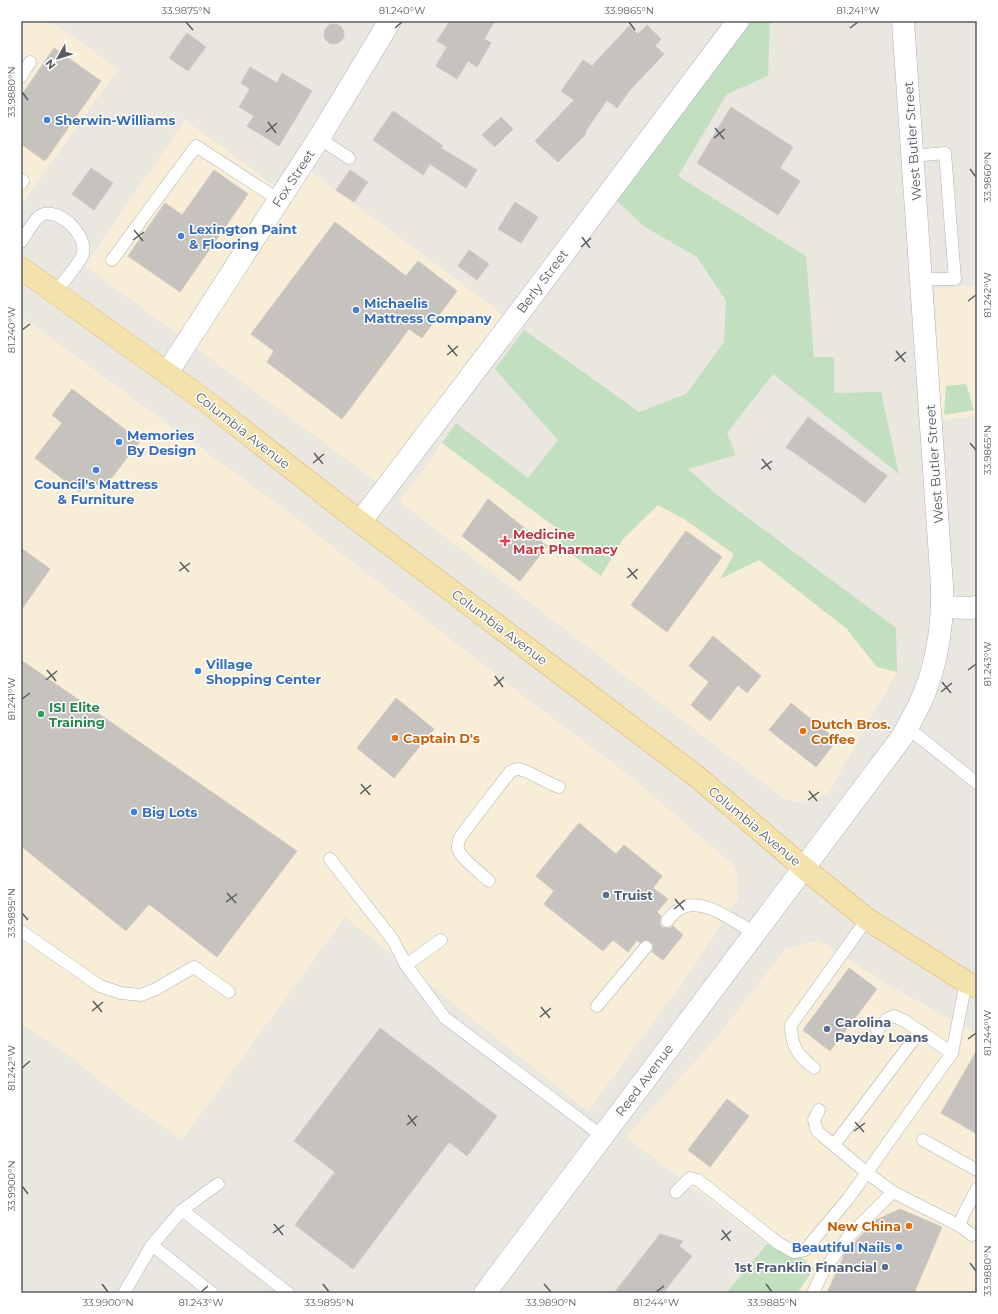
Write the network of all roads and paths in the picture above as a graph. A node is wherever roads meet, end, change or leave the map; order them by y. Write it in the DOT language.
graph roads {
  1 [pos="738,21"];
  2 [pos="903,21"];
  3 [pos="387,22"];
  4 [pos="30,62"];
  5 [pos="21,77"];
  6 [pos="319,138"];
  7 [pos="913,156"];
  8 [pos="350,158"];
  9 [pos="21,179"];
  10 [pos="21,184"];
  11 [pos="279,200"];
  12 [pos="21,242"];
  13 [pos="112,260"];
  14 [pos="21,268"];
  15 [pos="921,279"];
  16 [pos="55,293"];
  17 [pos="167,373"];
  18 [pos="360,522"];
  19 [pos="943,607"];
  20 [pos="977,607"];
  21 [pos="907,727"];
  22 [pos="977,783"];
  23 [pos="559,787"];
  24 [pos="330,859"];
  25 [pos="804,868"];
  26 [pos="489,881"];
  27 [pos="867,919"];
  28 [pos="667,921"];
  29 [pos="21,931"];
  30 [pos="754,933"];
  31 [pos="441,940"];
  32 [pos="646,947"];
  33 [pos="406,964"];
  34 [pos="972,985"];
  35 [pos="229,992"];
  36 [pos="597,1006"];
  37 [pos="877,1030"];
  38 [pos="920,1031"];
  39 [pos="952,1053"];
  40 [pos="814,1068"];
  41 [pos="819,1110"];
  42 [pos="602,1136"];
  43 [pos="923,1140"];
  44 [pos="834,1145"];
  45 [pos="977,1170"];
  46 [pos="867,1173"];
  47 [pos="218,1184"];
  48 [pos="977,1189"];
  49 [pos="676,1192"];
  50 [pos="893,1192"];
  51 [pos="182,1210"];
  52 [pos="960,1226"];
  53 [pos="972,1235"];
  54 [pos="152,1245"];
  55 [pos="124,1293"];
  56 [pos="212,1293"];
  57 [pos="288,1293"];
  58 [pos="485,1293"];
  59 [pos="814,1293"];
  1 -- 18 [label="street, Berly Street"];
  2 -- 7 [label="street, West Butler Street"];
  3 -- 6 [label="street, Fox Street"];
  4 -- 5 [label="lane"];
  6 -- 8 [label="lane"];
  6 -- 11 [label="street, Fox Street"];
  7 -- 15 [label="street, West Butler Street"];
  7 -- 15 [label="lane"];
  9 -- 10 [label="lane"];
  11 -- 13 [label="lane"];
  11 -- 17 [label="street, Fox Street"];
  12 -- 16 [label="lane"];
  14 -- 16 [label="main road, Columbia Avenue"];
  15 -- 19 [label="street, West Butler Street"];
  16 -- 17 [label="main road, Columbia Avenue"];
  17 -- 18 [label="main road, Columbia Avenue"];
  18 -- 25 [label="main road, Columbia Avenue"];
  19 -- 20 [label="street"];
  19 -- 21 [label="street, West Butler Street"];
  21 -- 22 [label="lane"];
  21 -- 25 [label="street, West Butler Street"];
  23 -- 26 [label="lane"];
  24 -- 33 [label="lane"];
  25 -- 27 [label="main road, Columbia Avenue"];
  25 -- 30 [label="street, Reed Avenue"];
  27 -- 34 [label="main road, Columbia Avenue"];
  27 -- 40 [label="lane"];
  28 -- 30 [label="lane"];
  29 -- 35 [label="lane"];
  30 -- 42 [label="street, Reed Avenue"];
  31 -- 33 [label="lane"];
  32 -- 36 [label="lane"];
  33 -- 42 [label="lane"];
  34 -- 39 [label="lane"];
  37 -- 38 [label="lane"];
  38 -- 39 [label="lane"];
  38 -- 44 [label="lane"];
  39 -- 46 [label="lane"];
  41 -- 44 [label="lane"];
  42 -- 58 [label="street, Reed Avenue"];
  43 -- 45 [label="lane"];
  44 -- 46 [label="lane"];
  46 -- 49 [label="lane"];
  46 -- 50 [label="lane"];
  47 -- 51 [label="lane"];
  48 -- 52 [label="lane"];
  50 -- 52 [label="lane"];
  50 -- 59 [label="lane"];
  51 -- 54 [label="lane"];
  51 -- 57 [label="lane"];
  52 -- 53 [label="lane"];
  54 -- 55 [label="lane"];
  54 -- 56 [label="lane"];
}
